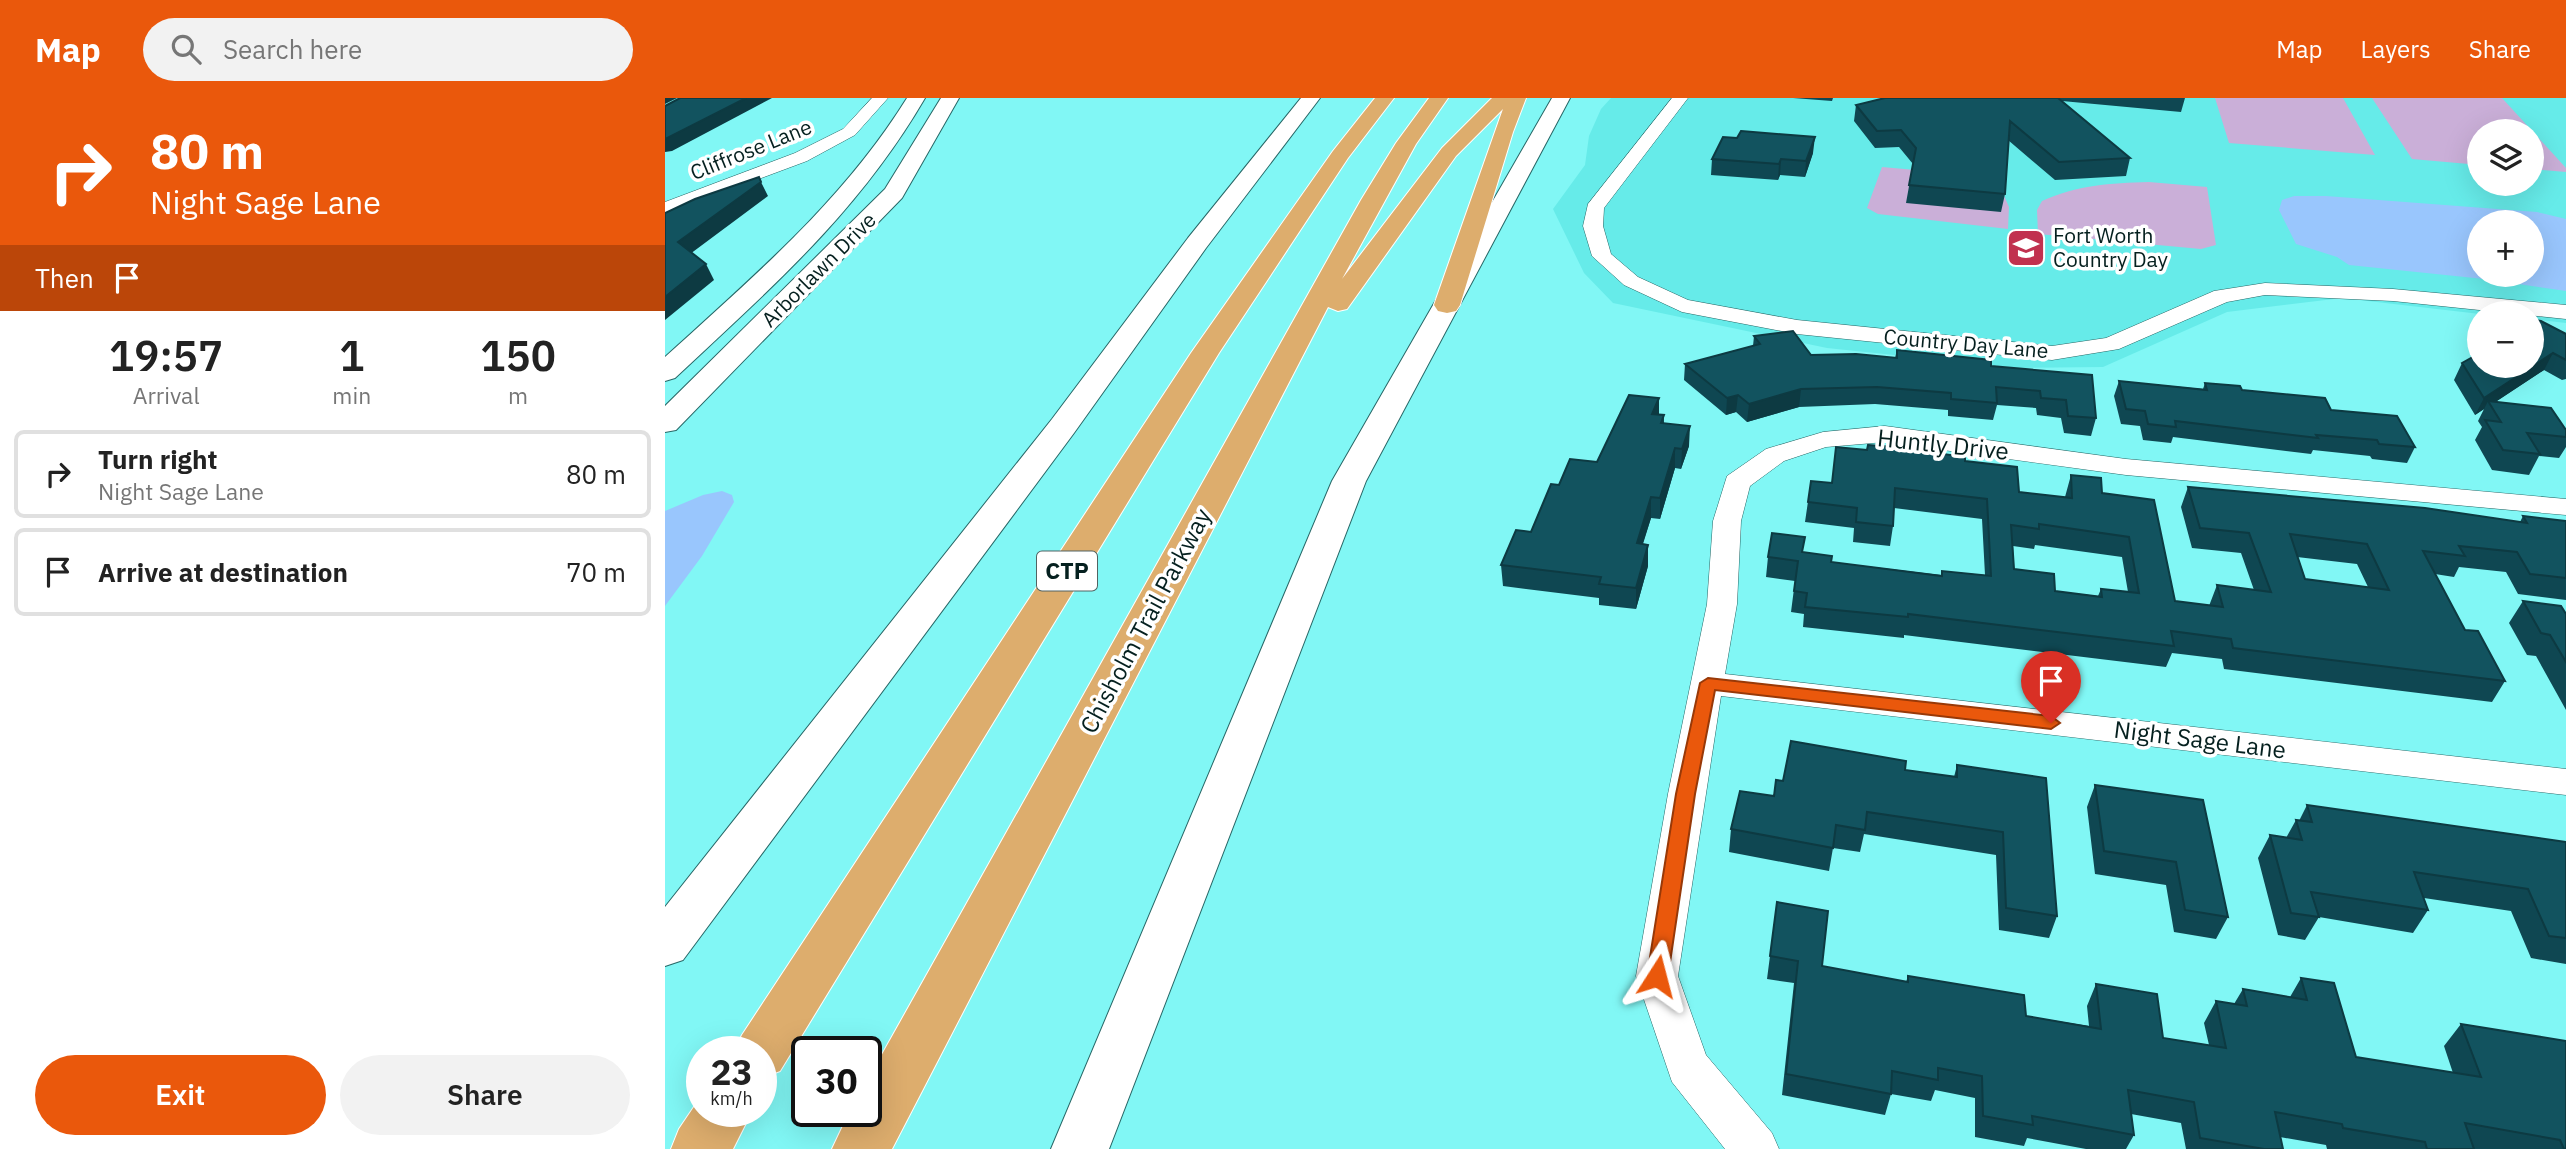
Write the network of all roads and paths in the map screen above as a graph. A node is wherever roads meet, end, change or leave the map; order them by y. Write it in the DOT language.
graph roads {
  1 [pos="880,98"];
  2 [pos="916,98"];
  3 [pos="950,98"];
  4 [pos="1311,98"];
  5 [pos="1385,98"];
  6 [pos="1439,98"];
  7 [pos="1561,98"];
  8 [pos="1680,98"];
  9 [pos="1505,100"];
  10 [pos="1327,135"];
  11 [pos="665,208"];
  12 [pos="1447,305"];
  13 [pos="2566,312"];
  14 [pos="1205,353"];
  15 [pos="665,372"];
  16 [pos="1268,393"];
  17 [pos="665,423"];
  18 [pos="2566,507"];
  19 [pos="1708,683"];
  20 [pos="2566,782"];
  21 [pos="665,945"];
  22 [pos="772,1036"];
  23 [pos="714,1127"];
  24 [pos="700,1149"];
  25 [pos="861,1149"];
  26 [pos="1080,1149"];
  27 [pos="1755,1149"];
  1 -- 11 [label="street, Cliffrose Lane"];
  2 -- 15 [label="main road, Arborlawn Drive"];
  3 -- 17 [label="main road, Arborlawn Drive"];
  4 -- 21 [label="main road"];
  5 -- 14 [label="highway, CTP"];
  6 -- 16 [label="highway, Chisholm Trail Parkway"];
  7 -- 12 [label="main road"];
  8 -- 13 [label="street, Country Day Lane"];
  9 -- 12 [label="highway"];
  9 -- 16 [label="highway"];
  10 -- 14 [label="highway"];
  12 -- 26 [label="main road"];
  14 -- 22 [label="highway, CTP"];
  16 -- 25 [label="highway, Chisholm Trail Parkway"];
  18 -- 19 [label="street, Huntly Drive"];
  19 -- 20 [label="street, Night Sage Lane"];
  19 -- 27 [label="street, Huntly Drive"];
  23 -- 24 [label="highway"];
}
